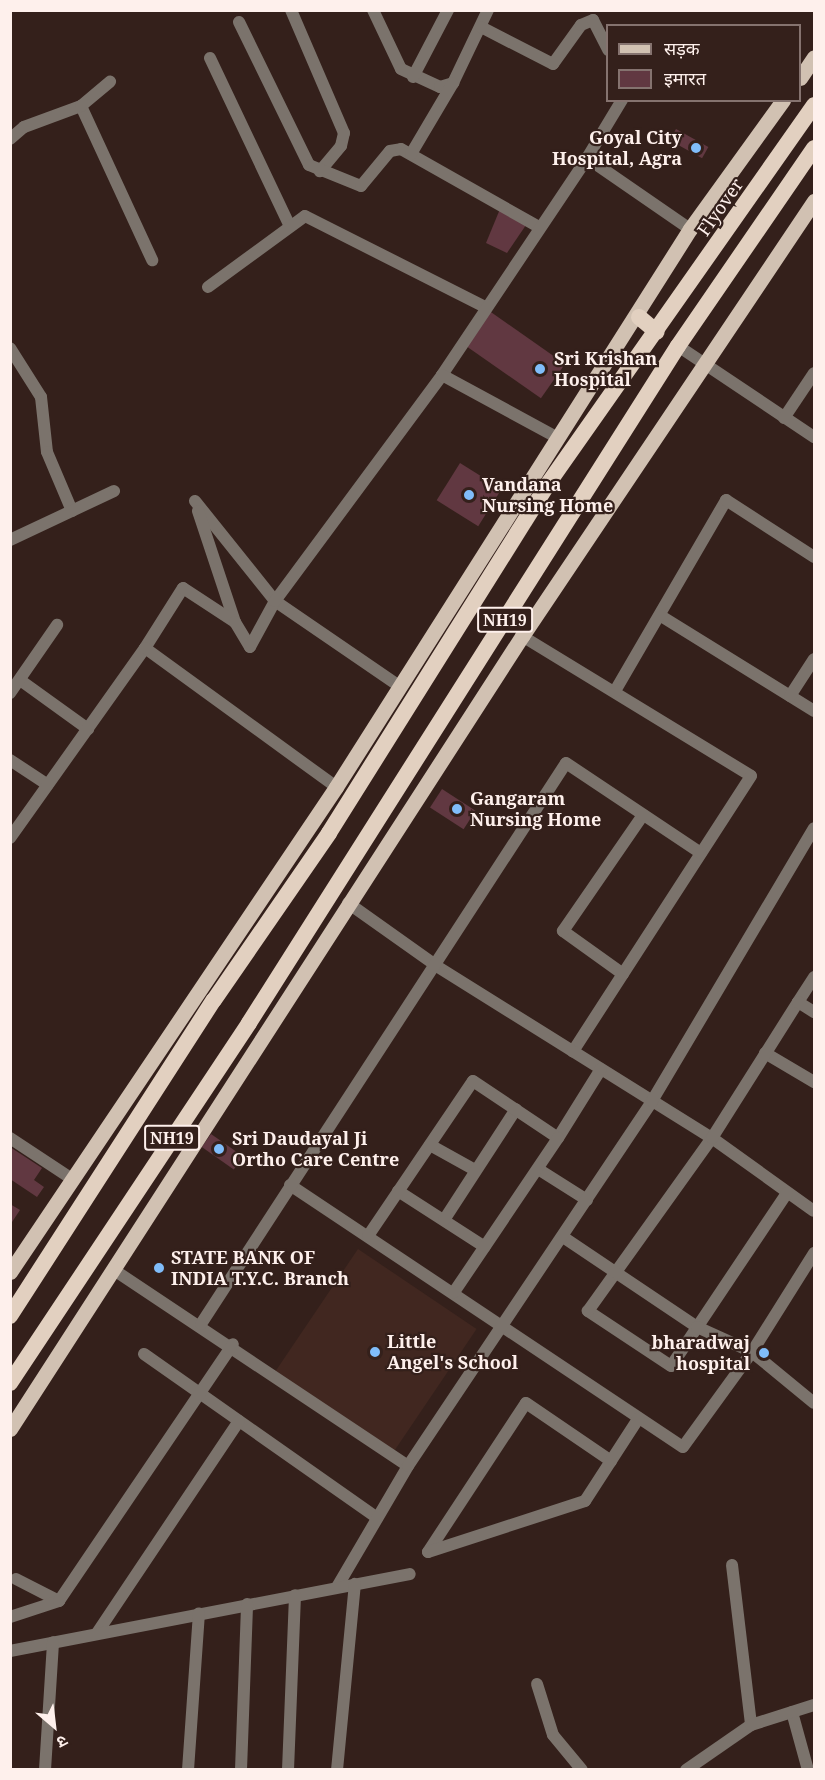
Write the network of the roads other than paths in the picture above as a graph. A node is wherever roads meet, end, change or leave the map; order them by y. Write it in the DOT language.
graph roads {
  1 [pos="291,10"];
  2 [pos="373,10"];
  3 [pos="448,10"];
  4 [pos="488,10"];
  5 [pos="592,15"];
  6 [pos="239,22"];
  7 [pos="481,27"];
  8 [pos="606,46"];
  9 [pos="814,57"];
  10 [pos="210,58"];
  11 [pos="801,76"];
  12 [pos="413,77"];
  13 [pos="110,82"];
  14 [pos="453,83"];
  15 [pos="621,102"];
  16 [pos="782,102"];
  17 [pos="81,105"];
  18 [pos="814,105"];
  19 [pos="12,133"];
  20 [pos="814,148"];
  21 [pos="411,154"];
  22 [pos="587,158"];
  23 [pos="320,171"];
  24 [pos="814,201"];
  25 [pos="289,224"];
  26 [pos="539,227"];
  27 [pos="690,230"];
  28 [pos="152,260"];
  29 [pos="207,287"];
  30 [pos="485,307"];
  31 [pos="639,317"];
  32 [pos="657,332"];
  33 [pos="678,346"];
  34 [pos="10,348"];
  35 [pos="703,365"];
  36 [pos="814,373"];
  37 [pos="442,375"];
  38 [pos="784,418"];
  39 [pos="814,437"];
  40 [pos="558,438"];
  41 [pos="114,491"];
  42 [pos="72,511"];
  43 [pos="10,540"];
  44 [pos="814,557"];
  45 [pos="275,602"];
  46 [pos="661,616"];
  47 [pos="235,622"];
  48 [pos="57,625"];
  49 [pos="522,636"];
  50 [pos="145,648"];
  51 [pos="814,659"];
  52 [pos="20,680"];
  53 [pos="399,686"];
  54 [pos="615,692"];
  55 [pos="10,693"];
  56 [pos="790,696"];
  57 [pos="814,711"];
  58 [pos="88,729"];
  59 [pos="10,760"];
  60 [pos="48,785"];
  61 [pos="336,787"];
  62 [pos="643,815"];
  63 [pos="814,828"];
  64 [pos="10,838"];
  65 [pos="701,853"];
  66 [pos="348,903"];
  67 [pos="438,967"];
  68 [pos="622,974"];
  69 [pos="814,977"];
  70 [pos="798,1002"];
  71 [pos="814,1012"];
  72 [pos="573,1051"];
  73 [pos="765,1053"];
  74 [pos="601,1069"];
  75 [pos="814,1082"];
  76 [pos="652,1101"];
  77 [pos="516,1109"];
  78 [pos="10,1138"];
  79 [pos="558,1138"];
  80 [pos="712,1138"];
  81 [pos="430,1145"];
  82 [pos="538,1169"];
  83 [pos="475,1170"];
  84 [pos="72,1179"];
  85 [pos="290,1185"];
  86 [pos="398,1191"];
  87 [pos="787,1193"];
  88 [pos="587,1200"];
  89 [pos="814,1211"];
  90 [pos="444,1220"];
  91 [pos="368,1236"];
  92 [pos="563,1237"];
  93 [pos="485,1247"];
  94 [pos="814,1253"];
  95 [pos="114,1270"];
  96 [pos="616,1270"];
  97 [pos="10,1272"];
  98 [pos="454,1292"];
  99 [pos="10,1316"];
  100 [pos="502,1323"];
  101 [pos="201,1324"];
  102 [pos="698,1327"];
  103 [pos="232,1344"];
  104 [pos="752,1352"];
  105 [pos="144,1354"];
  106 [pos="10,1383"];
  107 [pos="199,1393"];
  108 [pos="814,1403"];
  109 [pos="638,1419"];
  110 [pos="238,1421"];
  111 [pos="10,1429"];
  112 [pos="611,1461"];
  113 [pos="408,1466"];
  114 [pos="377,1518"];
  115 [pos="732,1564"];
  116 [pos="410,1574"];
  117 [pos="12,1581"];
  118 [pos="355,1584"];
  119 [pos="337,1587"];
  120 [pos="295,1595"];
  121 [pos="59,1601"];
  122 [pos="248,1604"];
  123 [pos="200,1613"];
  124 [pos="10,1617"];
  125 [pos="97,1633"];
  126 [pos="53,1642"];
  127 [pos="10,1651"];
  128 [pos="537,1684"];
  129 [pos="814,1705"];
  130 [pos="792,1712"];
  131 [pos="751,1725"];
  132 [pos="45,1770"];
  133 [pos="188,1770"];
  134 [pos="241,1770"];
  135 [pos="288,1770"];
  136 [pos="337,1770"];
  137 [pos="582,1770"];
  138 [pos="686,1770"];
  139 [pos="808,1770"];
  1 -- 23 [label="street"];
  2 -- 12 [label="street"];
  3 -- 12 [label="street"];
  4 -- 7 [label="street"];
  5 -- 7 [label="street"];
  5 -- 8 [label="street"];
  6 -- 23 [label="street"];
  7 -- 14 [label="street"];
  9 -- 11 [label="main road"];
  10 -- 25 [label="street"];
  12 -- 14 [label="street"];
  13 -- 17 [label="street"];
  14 -- 21 [label="street"];
  15 -- 22 [label="street"];
  16 -- 27 [label="main road"];
  17 -- 19 [label="street"];
  17 -- 28 [label="street"];
  18 -- 32 [label="highway, Flyover / NH19"];
  20 -- 33 [label="highway, NH19"];
  21 -- 23 [label="street"];
  21 -- 26 [label="street"];
  22 -- 26 [label="street"];
  22 -- 27 [label="street"];
  24 -- 35 [label="main road"];
  25 -- 29 [label="street"];
  25 -- 30 [label="street"];
  26 -- 30 [label="street"];
  27 -- 31 [label="main road"];
  30 -- 37 [label="street"];
  31 -- 32 [label="highway"];
  31 -- 40 [label="main road"];
  32 -- 99 [label="highway, NH19"];
  33 -- 35 [label="street"];
  33 -- 106 [label="highway, NH19"];
  34 -- 42 [label="street"];
  35 -- 38 [label="street"];
  35 -- 49 [label="main road"];
  36 -- 38 [label="street"];
  37 -- 40 [label="street"];
  37 -- 45 [label="street"];
  38 -- 39 [label="street"];
  40 -- 53 [label="main road"];
  41 -- 42 [label="street"];
  42 -- 43 [label="street"];
  44 -- 46 [label="street"];
  45 -- 47 [label="street"];
  45 -- 47 [label="street"];
  45 -- 53 [label="street"];
  46 -- 54 [label="street"];
  46 -- 56 [label="street"];
  47 -- 50 [label="street"];
  48 -- 52 [label="street"];
  49 -- 54 [label="street"];
  49 -- 66 [label="main road"];
  50 -- 58 [label="street"];
  50 -- 61 [label="street"];
  51 -- 56 [label="street"];
  52 -- 55 [label="street"];
  52 -- 58 [label="street"];
  53 -- 61 [label="main road"];
  54 -- 65 [label="street"];
  56 -- 57 [label="street"];
  58 -- 60 [label="street"];
  59 -- 60 [label="street"];
  60 -- 64 [label="street"];
  61 -- 84 [label="main road"];
  62 -- 65 [label="street"];
  62 -- 67 [label="street"];
  62 -- 68 [label="street"];
  63 -- 76 [label="street"];
  65 -- 68 [label="street"];
  66 -- 67 [label="street"];
  66 -- 95 [label="main road"];
  67 -- 72 [label="street"];
  67 -- 85 [label="street"];
  68 -- 72 [label="street"];
  69 -- 70 [label="street"];
  70 -- 71 [label="street"];
  70 -- 73 [label="street"];
  72 -- 74 [label="street"];
  73 -- 75 [label="street"];
  73 -- 80 [label="street"];
  74 -- 76 [label="street"];
  74 -- 79 [label="street"];
  76 -- 80 [label="street"];
  76 -- 88 [label="street"];
  77 -- 79 [label="street"];
  77 -- 81 [label="street"];
  77 -- 83 [label="street"];
  78 -- 84 [label="street"];
  79 -- 82 [label="street"];
  80 -- 87 [label="street"];
  80 -- 96 [label="street"];
  81 -- 83 [label="street"];
  81 -- 86 [label="street"];
  82 -- 88 [label="street"];
  82 -- 93 [label="street"];
  83 -- 90 [label="street"];
  84 -- 97 [label="main road"];
  85 -- 91 [label="street"];
  85 -- 101 [label="street"];
  86 -- 90 [label="street"];
  86 -- 91 [label="street"];
  87 -- 89 [label="street"];
  87 -- 102 [label="street"];
  88 -- 92 [label="street"];
  90 -- 93 [label="street"];
  91 -- 98 [label="street"];
  92 -- 96 [label="street"];
  92 -- 100 [label="street"];
  93 -- 98 [label="street"];
  94 -- 104 [label="street"];
  95 -- 101 [label="street"];
  95 -- 111 [label="main road"];
  96 -- 102 [label="street"];
  96 -- 102 [label="street"];
  98 -- 100 [label="street"];
  100 -- 109 [label="street"];
  100 -- 113 [label="street"];
  101 -- 103 [label="street"];
  102 -- 104 [label="street"];
  103 -- 107 [label="street"];
  103 -- 113 [label="street"];
  104 -- 108 [label="street"];
  104 -- 109 [label="street"];
  105 -- 107 [label="street"];
  107 -- 110 [label="street"];
  107 -- 121 [label="street"];
  109 -- 112 [label="street"];
  110 -- 114 [label="street"];
  110 -- 125 [label="street"];
  112 -- 112 [label="street"];
  113 -- 114 [label="street"];
  114 -- 119 [label="street"];
  115 -- 131 [label="street"];
  116 -- 118 [label="street"];
  117 -- 121 [label="street"];
  118 -- 119 [label="street"];
  118 -- 136 [label="street"];
  119 -- 120 [label="street"];
  120 -- 122 [label="street"];
  120 -- 135 [label="street"];
  121 -- 124 [label="street"];
  122 -- 123 [label="street"];
  122 -- 134 [label="street"];
  123 -- 125 [label="street"];
  123 -- 133 [label="street"];
  125 -- 126 [label="street"];
  126 -- 127 [label="street"];
  126 -- 132 [label="street"];
  128 -- 137 [label="street"];
  129 -- 130 [label="street"];
  130 -- 131 [label="street"];
  130 -- 139 [label="street"];
  131 -- 138 [label="street"];
}
